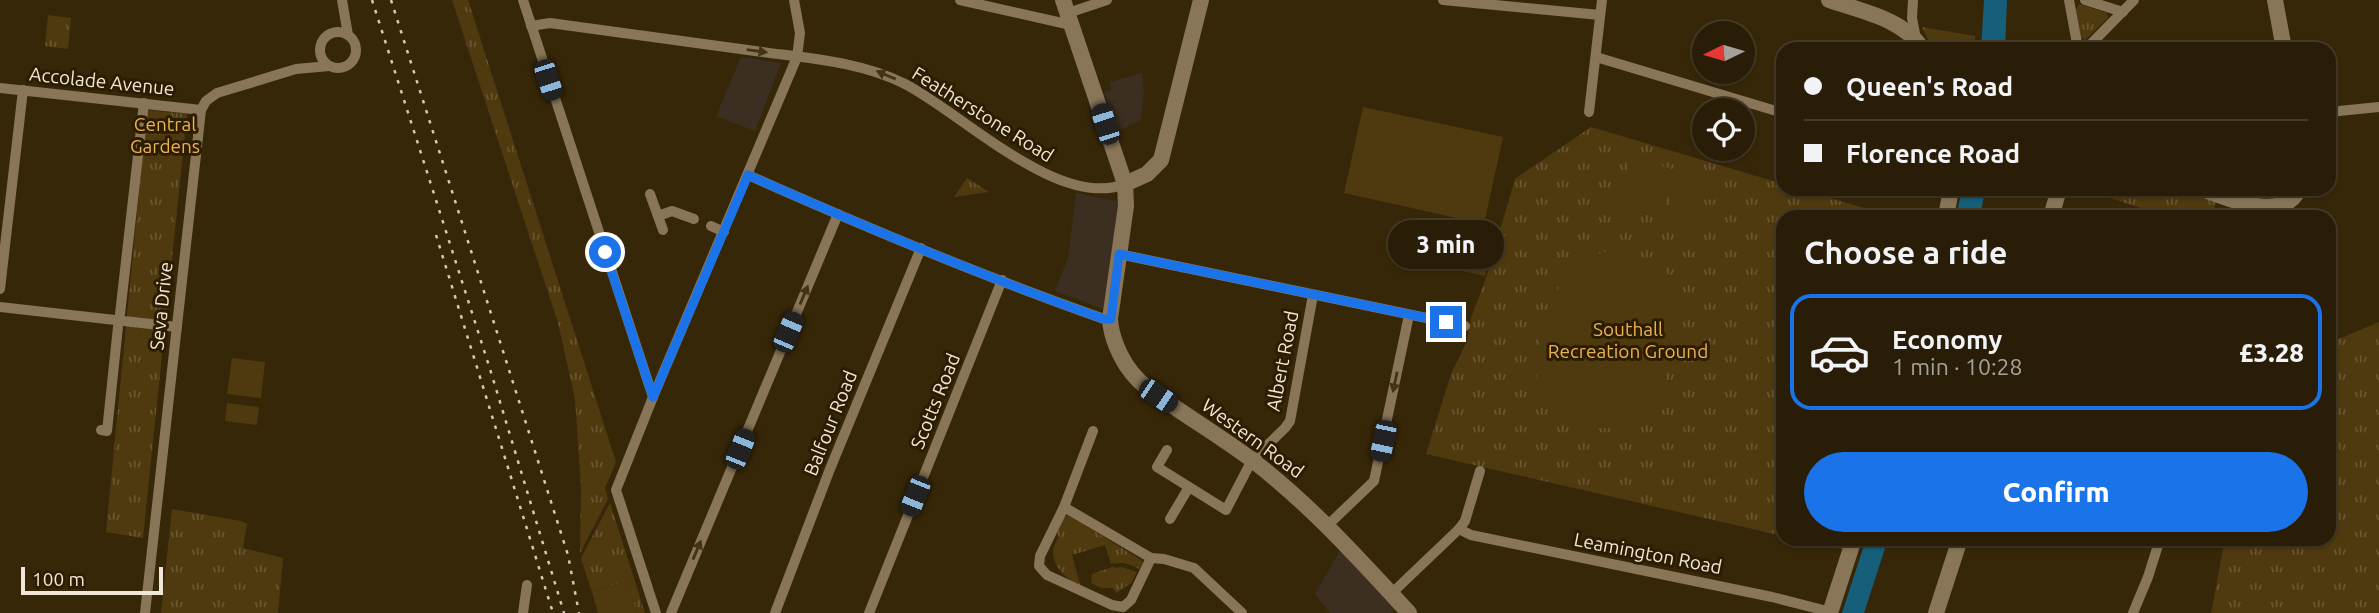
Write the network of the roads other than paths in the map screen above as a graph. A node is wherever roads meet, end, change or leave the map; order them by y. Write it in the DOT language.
graph roads {
  1 [pos="341,0"];
  2 [pos="523,0"];
  3 [pos="794,0"];
  4 [pos="960,0"];
  5 [pos="1107,0"];
  6 [pos="1201,0"];
  7 [pos="1443,0"];
  8 [pos="1602,0"];
  9 [pos="1829,0"];
  10 [pos="2069,0"];
  11 [pos="2085,0"];
  12 [pos="2134,0"];
  13 [pos="2275,0"];
  14 [pos="1913,5"];
  15 [pos="2123,12"];
  16 [pos="1067,13"];
  17 [pos="1600,15"];
  18 [pos="1887,21"];
  19 [pos="531,26"];
  20 [pos="333,33"];
  21 [pos="348,35"];
  22 [pos="1918,42"];
  23 [pos="1919,42"];
  24 [pos="2077,42"];
  25 [pos="2093,42"];
  26 [pos="2283,42"];
  27 [pos="320,50"];
  28 [pos="797,57"];
  29 [pos="1595,57"];
  30 [pos="329,66"];
  31 [pos="296,69"];
  32 [pos="0,88"];
  33 [pos="23,90"];
  34 [pos="144,103"];
  35 [pos="2379,107"];
  36 [pos="201,110"];
  37 [pos="2336,110"];
  38 [pos="1776,111"];
  39 [pos="1589,112"];
  40 [pos="748,175"];
  41 [pos="1125,184"];
  42 [pos="650,194"];
  43 [pos="2225,196"];
  44 [pos="2295,196"];
  45 [pos="2237,210"];
  46 [pos="2245,210"];
  47 [pos="838,214"];
  48 [pos="658,216"];
  49 [pos="694,219"];
  50 [pos="711,226"];
  51 [pos="663,230"];
  52 [pos="724,232"];
  53 [pos="921,248"];
  54 [pos="1119,254"];
  55 [pos="1002,280"];
  56 [pos="0,289"];
  57 [pos="1313,295"];
  58 [pos="0,307"];
  59 [pos="120,314"];
  60 [pos="1409,315"];
  61 [pos="1111,319"];
  62 [pos="1465,326"];
  63 [pos="118,327"];
  64 [pos="177,327"];
  65 [pos="653,397"];
  66 [pos="101,430"];
  67 [pos="1093,431"];
  68 [pos="1167,450"];
  69 [pos="1252,460"];
  70 [pos="1480,471"];
  71 [pos="1189,487"];
  72 [pos="1064,507"];
  73 [pos="1170,519"];
  74 [pos="1328,525"];
  75 [pos="1459,529"];
  76 [pos="1852,546"];
  77 [pos="1958,546"];
  78 [pos="2158,546"];
  79 [pos="1151,558"];
  80 [pos="527,586"];
  81 [pos="1391,594"];
  82 [pos="1406,612"];
  83 [pos="1830,612"];
  84 [pos="145,613"];
  85 [pos="523,613"];
  86 [pos="656,613"];
  87 [pos="671,613"];
  88 [pos="775,613"];
  89 [pos="869,613"];
  90 [pos="1242,613"];
  91 [pos="1936,613"];
  92 [pos="2133,613"];
  1 -- 20 [label="street"];
  1 -- 21 [label="street"];
  2 -- 19 [label="street"];
  3 -- 28 [label="street"];
  4 -- 16 [label="street"];
  5 -- 16 [label="street"];
  6 -- 41 [label="street"];
  7 -- 17 [label="street"];
  8 -- 17 [label="street"];
  9 -- 18 [label="street"];
  10 -- 24 [label="street"];
  11 -- 15 [label="street"];
  12 -- 15 [label="street"];
  13 -- 26 [label="street"];
  14 -- 18 [label="street"];
  14 -- 23 [label="street"];
  15 -- 25 [label="street"];
  16 -- 41 [label="street, Western Road"];
  17 -- 29 [label="street"];
  18 -- 22 [label="street"];
  19 -- 28 [label="street, Featherstone Road, one-way"];
  19 -- 65 [label="street"];
  20 -- 21 [label="street"];
  20 -- 27 [label="street"];
  21 -- 30 [label="street"];
  27 -- 30 [label="street"];
  27 -- 31 [label="street"];
  28 -- 40 [label="street"];
  41 -- 28 [label="street, Featherstone Road, one-way"];
  29 -- 38 [label="street"];
  29 -- 39 [label="street"];
  30 -- 31 [label="street"];
  31 -- 36 [label="street"];
  32 -- 33 [label="street, Accolade Avenue"];
  33 -- 34 [label="street, Accolade Avenue"];
  33 -- 56 [label="street"];
  34 -- 36 [label="street, Accolade Avenue"];
  34 -- 59 [label="street"];
  35 -- 37 [label="street"];
  36 -- 64 [label="street, Seva Drive"];
  40 -- 47 [label="street"];
  40 -- 52 [label="street"];
  41 -- 54 [label="street, Western Road"];
  42 -- 48 [label="street"];
  43 -- 45 [label="street"];
  44 -- 46 [label="street"];
  47 -- 53 [label="street"];
  87 -- 47 [label="street, one-way"];
  48 -- 49 [label="street"];
  48 -- 51 [label="street"];
  50 -- 52 [label="street"];
  52 -- 65 [label="street"];
  53 -- 55 [label="street"];
  53 -- 88 [label="street, Balfour Road"];
  54 -- 57 [label="street"];
  54 -- 61 [label="street, Western Road"];
  55 -- 61 [label="street"];
  55 -- 89 [label="street, Scotts Road"];
  57 -- 60 [label="street"];
  57 -- 69 [label="street, Albert Road"];
  58 -- 64 [label="street"];
  60 -- 62 [label="street"];
  60 -- 74 [label="street, one-way"];
  61 -- 69 [label="street, Western Road"];
  63 -- 66 [label="street"];
  64 -- 84 [label="street, Seva Drive"];
  65 -- 86 [label="street"];
  67 -- 72 [label="street"];
  68 -- 71 [label="street"];
  69 -- 71 [label="street, Albert Road"];
  69 -- 74 [label="street, Western Road"];
  70 -- 75 [label="street"];
  71 -- 73 [label="street"];
  72 -- 79 [label="street"];
  72 -- 79 [label="street"];
  74 -- 81 [label="street, Western Road"];
  75 -- 81 [label="street"];
  75 -- 83 [label="street, Leamington Road"];
  76 -- 83 [label="street"];
  77 -- 91 [label="street"];
  78 -- 92 [label="street"];
  79 -- 90 [label="street"];
  80 -- 85 [label="street"];
  81 -- 82 [label="street, Western Road"];
}
